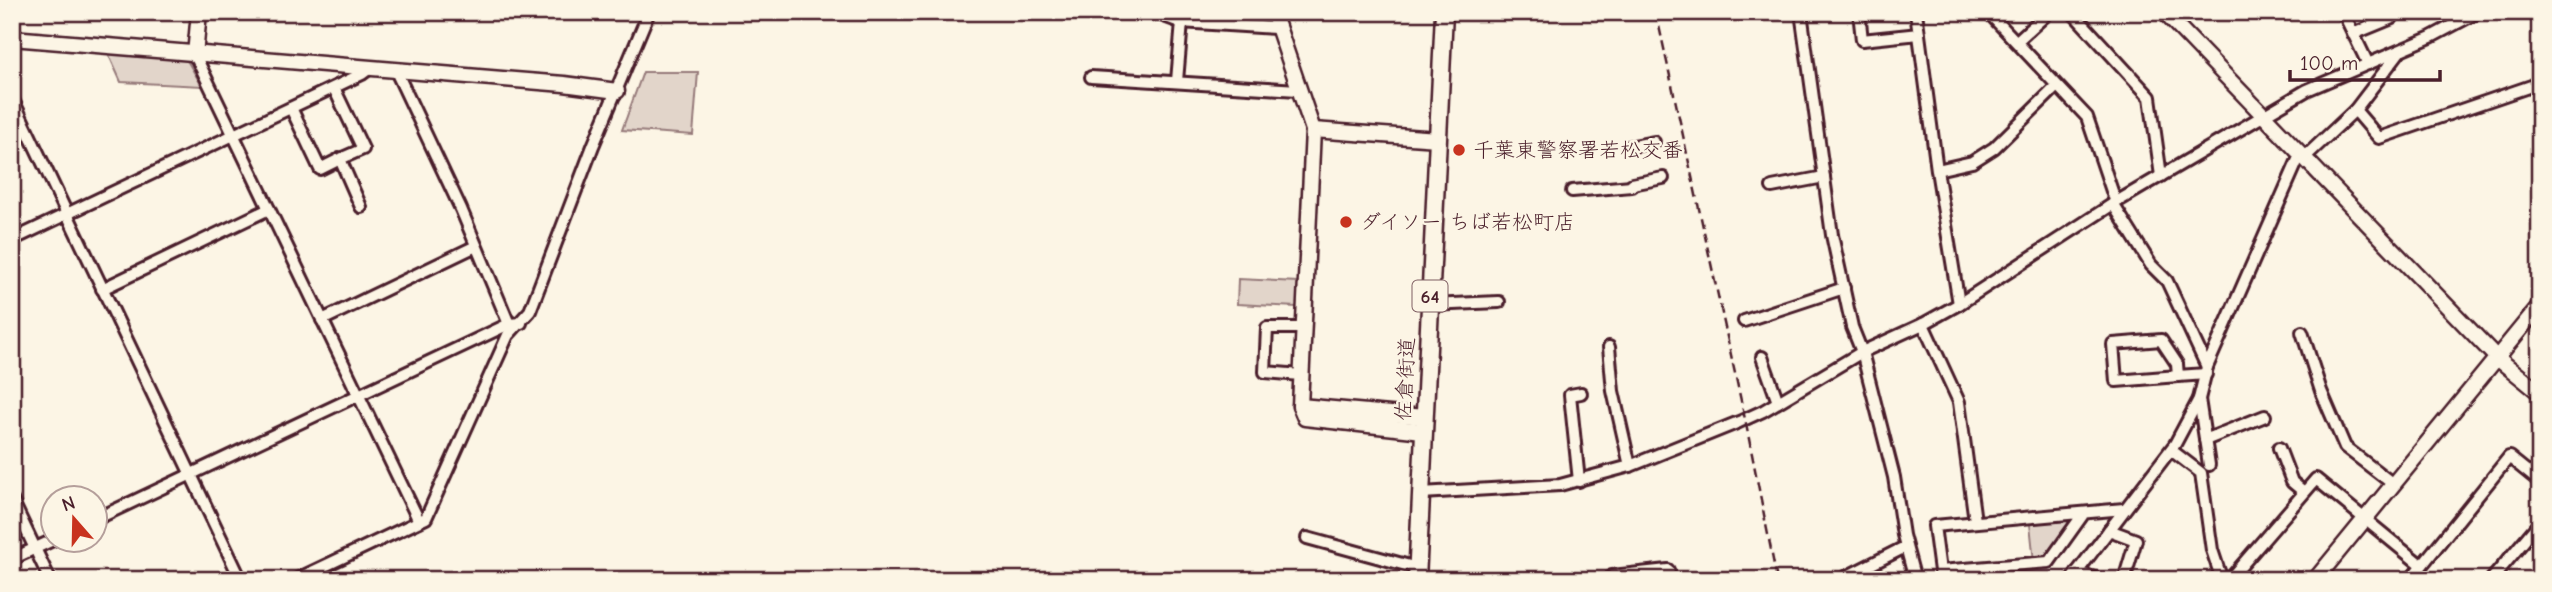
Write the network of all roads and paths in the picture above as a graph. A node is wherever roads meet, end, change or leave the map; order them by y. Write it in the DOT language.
graph roads {
  1 [pos="199,12"];
  2 [pos="649,12"];
  3 [pos="1153,12"];
  4 [pos="1273,12"];
  5 [pos="1444,12"];
  6 [pos="1801,12"];
  7 [pos="1859,12"];
  8 [pos="1916,12"];
  9 [pos="1987,12"];
  10 [pos="2049,12"];
  11 [pos="2072,12"];
  12 [pos="2164,12"];
  13 [pos="2343,12"];
  14 [pos="2389,12"];
  15 [pos="2478,12"];
  16 [pos="1182,22"];
  17 [pos="1276,28"];
  18 [pos="1919,34"];
  19 [pos="2353,34"];
  20 [pos="12,38"];
  21 [pos="2017,41"];
  22 [pos="2402,49"];
  23 [pos="195,55"];
  24 [pos="2368,64"];
  25 [pos="370,68"];
  26 [pos="396,71"];
  27 [pos="1091,77"];
  28 [pos="1177,81"];
  29 [pos="2540,83"];
  30 [pos="2057,86"];
  31 [pos="334,88"];
  32 [pos="1298,90"];
  33 [pos="617,91"];
  34 [pos="12,98"];
  35 [pos="291,108"];
  36 [pos="2355,110"];
  37 [pos="2264,117"];
  38 [pos="1313,130"];
  39 [pos="234,135"];
  40 [pos="1438,139"];
  41 [pos="1654,142"];
  42 [pos="1628,147"];
  43 [pos="2302,157"];
  44 [pos="340,159"];
  45 [pos="1937,170"];
  46 [pos="2161,176"];
  47 [pos="1824,177"];
  48 [pos="1662,178"];
  49 [pos="1772,187"];
  50 [pos="1572,191"];
  51 [pos="2114,203"];
  52 [pos="361,207"];
  53 [pos="269,209"];
  54 [pos="67,214"];
  55 [pos="12,240"];
  56 [pos="476,246"];
  57 [pos="1844,288"];
  58 [pos="102,289"];
  59 [pos="1499,302"];
  60 [pos="1959,304"];
  61 [pos="1430,305"];
  62 [pos="2540,305"];
  63 [pos="322,320"];
  64 [pos="1744,321"];
  65 [pos="515,323"];
  66 [pos="1923,324"];
  67 [pos="1304,328"];
  68 [pos="2302,332"];
  69 [pos="1609,346"];
  70 [pos="1862,352"];
  71 [pos="1762,357"];
  72 [pos="2496,357"];
  73 [pos="2207,370"];
  74 [pos="1301,375"];
  75 [pos="2178,376"];
  76 [pos="1581,393"];
  77 [pos="2540,393"];
  78 [pos="358,394"];
  79 [pos="2199,399"];
  80 [pos="1778,402"];
  81 [pos="2265,416"];
  82 [pos="1424,424"];
  83 [pos="2206,440"];
  84 [pos="2279,448"];
  85 [pos="2171,450"];
  86 [pos="1630,466"];
  87 [pos="2210,466"];
  88 [pos="190,474"];
  89 [pos="1579,481"];
  90 [pos="2540,482"];
  91 [pos="2393,484"];
  92 [pos="2304,492"];
  93 [pos="1421,493"];
  94 [pos="12,500"];
  95 [pos="2124,509"];
  96 [pos="108,513"];
  97 [pos="2084,513"];
  98 [pos="2366,519"];
  99 [pos="418,521"];
  100 [pos="1975,521"];
  101 [pos="2540,522"];
  102 [pos="2109,530"];
  103 [pos="1307,538"];
  104 [pos="38,547"];
  105 [pos="1905,547"];
  106 [pos="35,548"];
  107 [pos="12,559"];
  108 [pos="2420,565"];
  109 [pos="1417,574"];
  110 [pos="2074,576"];
  111 [pos="240,577"];
  112 [pos="50,580"];
  113 [pos="226,580"];
  114 [pos="295,580"];
  115 [pos="1607,580"];
  116 [pos="1671,580"];
  117 [pos="1840,580"];
  118 [pos="1915,580"];
  119 [pos="2100,580"];
  120 [pos="2124,580"];
  121 [pos="2222,580"];
  122 [pos="2229,580"];
  123 [pos="2315,580"];
  124 [pos="2410,580"];
  125 [pos="2491,580"];
  1 -- 23 [label="street"];
  2 -- 33 [label="street"];
  3 -- 16 [label="street"];
  4 -- 17 [label="street"];
  5 -- 40 [label="main road, 佐倉街道 / 64"];
  6 -- 47 [label="street"];
  7 -- 18 [label="street"];
  8 -- 18 [label="street"];
  9 -- 21 [label="street"];
  10 -- 21 [label="street"];
  11 -- 46 [label="street"];
  12 -- 37 [label="street"];
  13 -- 19 [label="street"];
  14 -- 19 [label="street"];
  15 -- 22 [label="street"];
  16 -- 17 [label="street"];
  16 -- 28 [label="street"];
  17 -- 32 [label="street"];
  18 -- 45 [label="street"];
  19 -- 24 [label="street"];
  20 -- 23 [label="street"];
  21 -- 30 [label="street"];
  22 -- 24 [label="street"];
  22 -- 36 [label="street"];
  23 -- 25 [label="street"];
  23 -- 39 [label="street"];
  24 -- 37 [label="street"];
  25 -- 26 [label="street"];
  25 -- 31 [label="street"];
  26 -- 33 [label="street"];
  26 -- 56 [label="street"];
  27 -- 28 [label="street"];
  28 -- 32 [label="street"];
  29 -- 36 [label="street"];
  30 -- 45 [label="street"];
  30 -- 51 [label="street"];
  31 -- 35 [label="street"];
  31 -- 44 [label="street"];
  32 -- 38 [label="street"];
  33 -- 65 [label="street"];
  34 -- 54 [label="street"];
  35 -- 39 [label="street"];
  35 -- 44 [label="street"];
  36 -- 43 [label="street"];
  37 -- 43 [label="street"];
  37 -- 46 [label="street"];
  38 -- 40 [label="street"];
  38 -- 67 [label="street"];
  39 -- 53 [label="street"];
  39 -- 54 [label="street"];
  40 -- 61 [label="main road, 佐倉街道 / 64"];
  41 -- 42 [label="street"];
  43 -- 72 [label="street"];
  43 -- 73 [label="street"];
  44 -- 52 [label="street"];
  45 -- 60 [label="street"];
  46 -- 51 [label="street"];
  47 -- 49 [label="street"];
  47 -- 57 [label="street"];
  48 -- 50 [label="street"];
  51 -- 60 [label="street"];
  51 -- 73 [label="street"];
  53 -- 58 [label="street"];
  53 -- 63 [label="street"];
  54 -- 55 [label="street"];
  54 -- 58 [label="street"];
  56 -- 63 [label="street"];
  56 -- 65 [label="street"];
  57 -- 64 [label="street"];
  57 -- 70 [label="street"];
  58 -- 88 [label="street"];
  59 -- 61 [label="street"];
  60 -- 66 [label="street"];
  61 -- 82 [label="main road, 佐倉街道 / 64"];
  62 -- 72 [label="street"];
  63 -- 78 [label="street"];
  65 -- 78 [label="street"];
  65 -- 99 [label="street"];
  66 -- 70 [label="street"];
  66 -- 100 [label="street"];
  67 -- 74 [label="street"];
  67 -- 74 [label="street"];
  68 -- 91 [label="street"];
  69 -- 86 [label="street"];
  70 -- 80 [label="street"];
  70 -- 105 [label="street"];
  71 -- 80 [label="street"];
  72 -- 77 [label="street"];
  72 -- 91 [label="street"];
  73 -- 75 [label="street"];
  73 -- 79 [label="street"];
  74 -- 82 [label="street"];
  75 -- 75 [label="street"];
  76 -- 89 [label="street"];
  78 -- 88 [label="street"];
  78 -- 99 [label="street"];
  79 -- 83 [label="street"];
  79 -- 85 [label="street"];
  80 -- 86 [label="street"];
  81 -- 83 [label="street"];
  82 -- 93 [label="main road, 佐倉街道 / 64"];
  83 -- 87 [label="street"];
  84 -- 92 [label="street"];
  85 -- 95 [label="street"];
  85 -- 121 [label="street"];
  86 -- 89 [label="street"];
  88 -- 96 [label="street"];
  88 -- 111 [label="street"];
  89 -- 93 [label="street"];
  90 -- 108 [label="street"];
  91 -- 98 [label="street"];
  92 -- 98 [label="street"];
  92 -- 122 [label="street"];
  93 -- 109 [label="main road, 佐倉街道 / 64"];
  94 -- 106 [label="street"];
  95 -- 97 [label="street"];
  95 -- 102 [label="street"];
  97 -- 100 [label="street"];
  97 -- 100 [label="street"];
  98 -- 108 [label="street"];
  98 -- 123 [label="street"];
  99 -- 114 [label="street"];
  101 -- 125 [label="street"];
  102 -- 110 [label="street"];
  102 -- 120 [label="street"];
  103 -- 109 [label="street"];
  104 -- 106 [label="street"];
  105 -- 117 [label="street"];
  105 -- 118 [label="street"];
  106 -- 107 [label="street"];
  106 -- 112 [label="street"];
  108 -- 124 [label="street"];
  110 -- 119 [label="street"];
  111 -- 113 [label="street"];
  115 -- 116 [label="street"];
}
